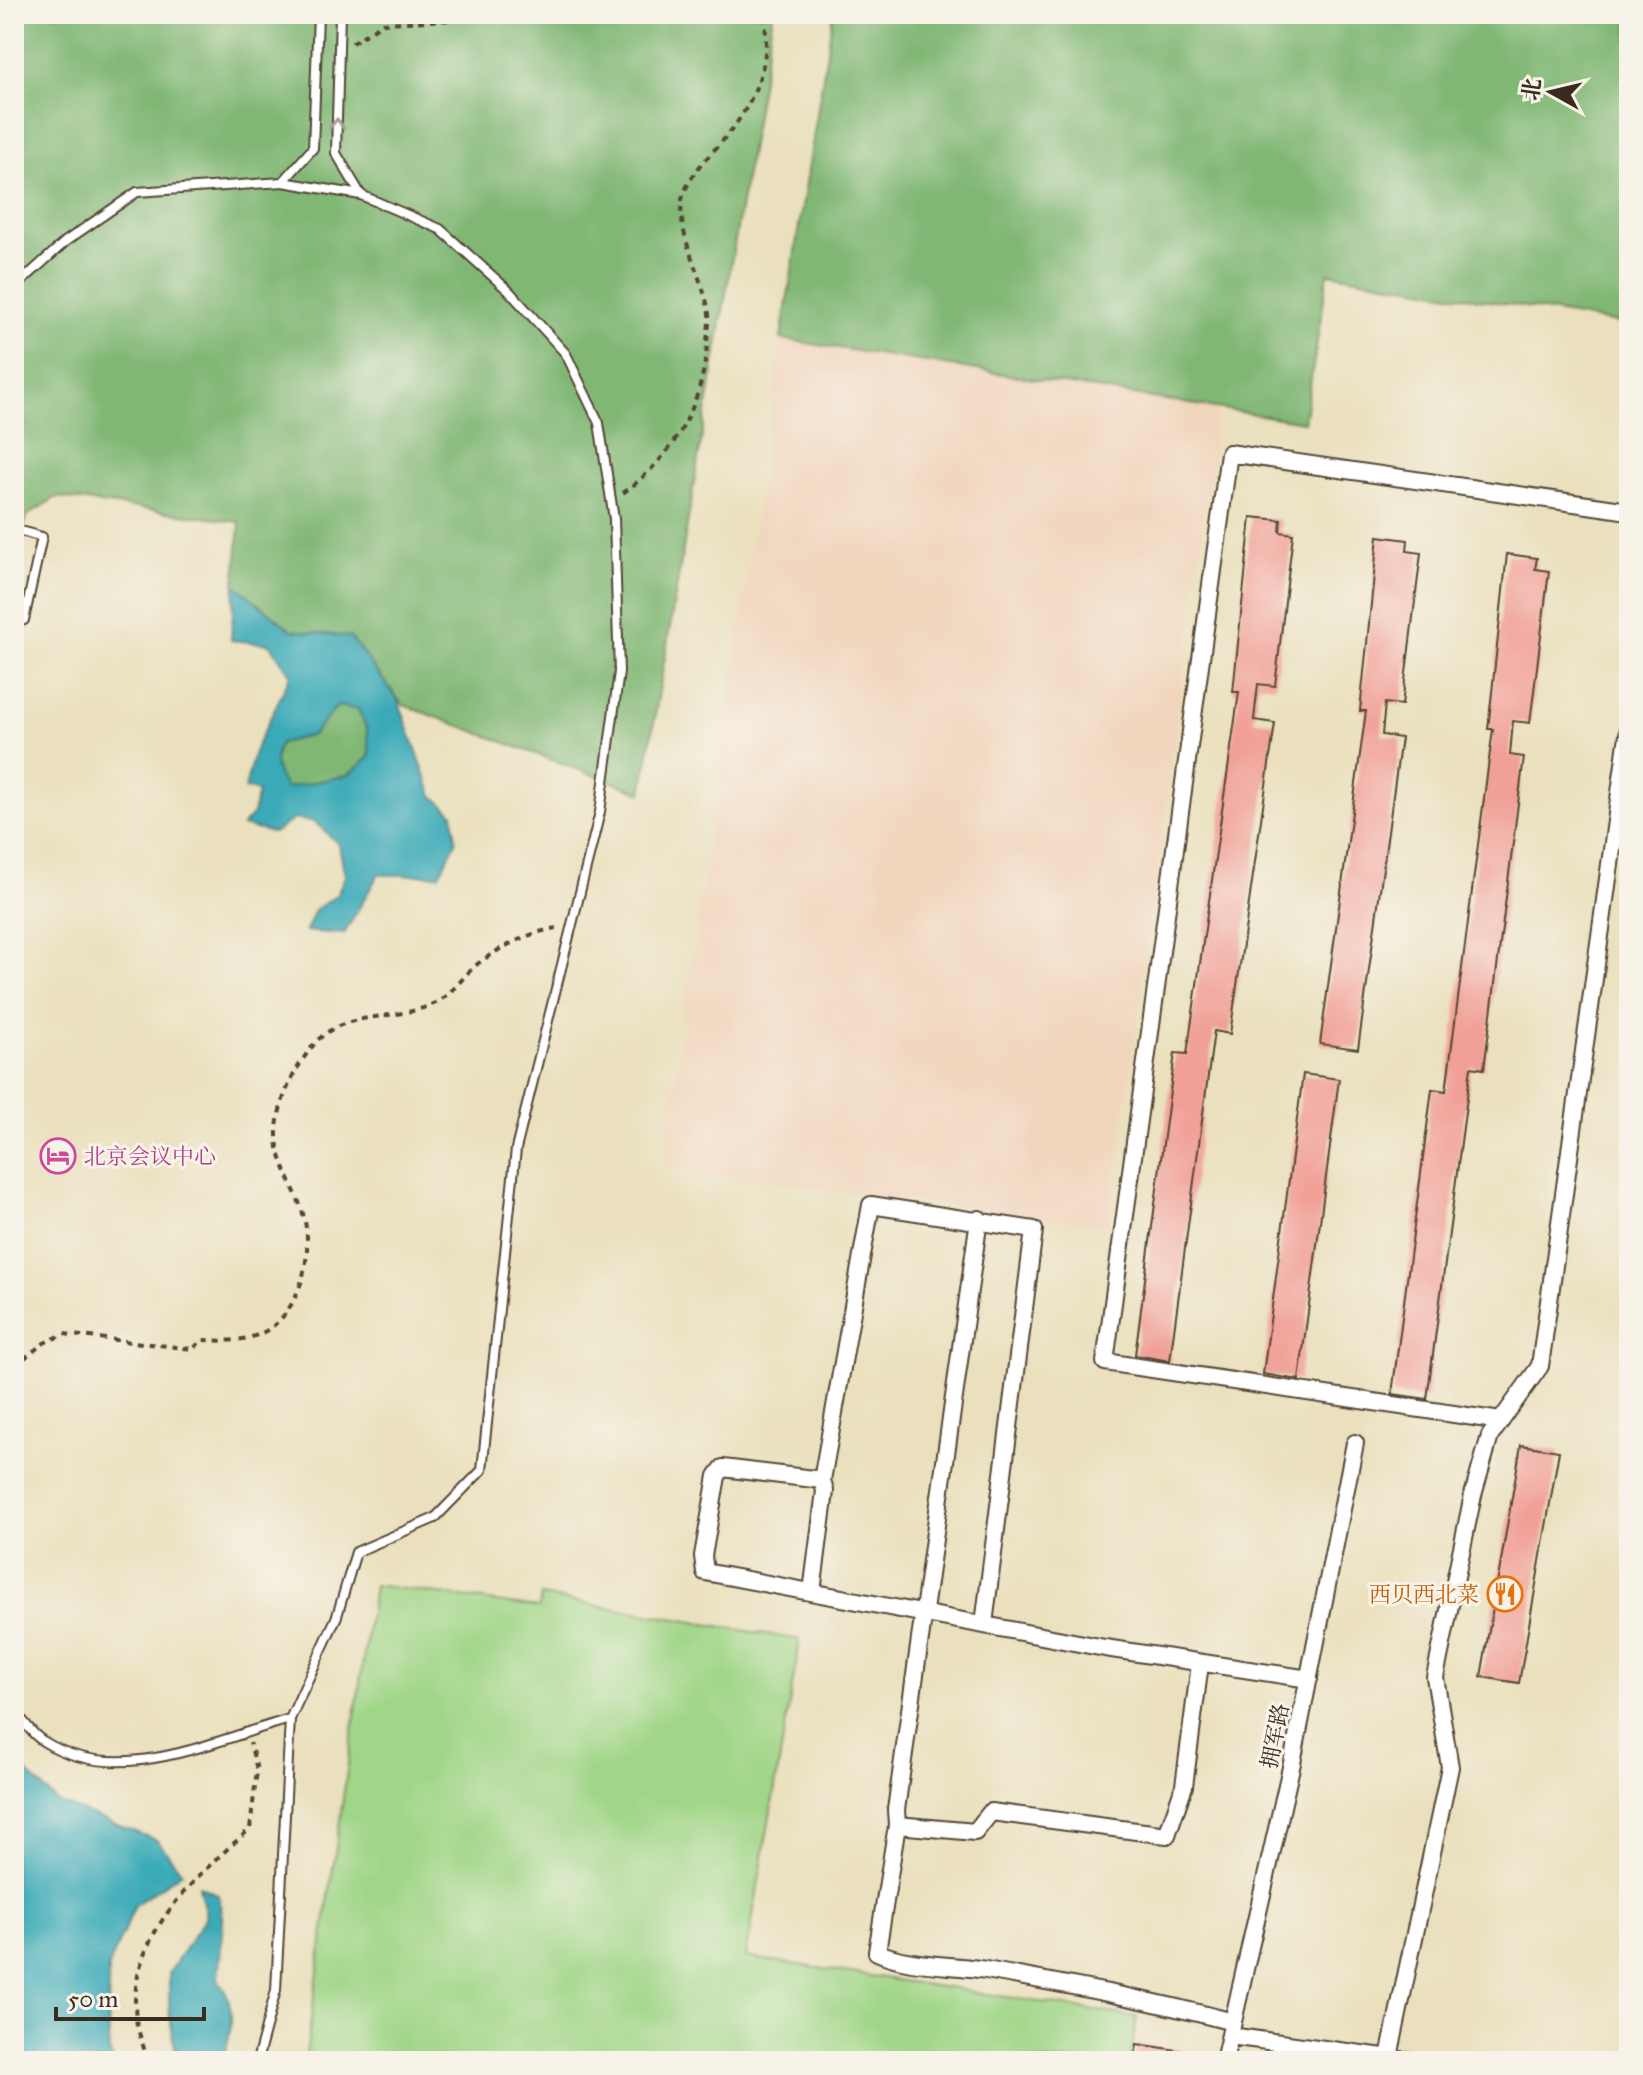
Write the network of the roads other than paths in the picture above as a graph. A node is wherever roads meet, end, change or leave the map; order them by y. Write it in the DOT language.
graph roads {
  1 [pos="318,14"];
  2 [pos="340,14"];
  3 [pos="283,182"];
  4 [pos="361,195"];
  5 [pos="14,288"];
  6 [pos="1629,511"];
  7 [pos="14,529"];
  8 [pos="14,622"];
  9 [pos="1629,728"];
  10 [pos="979,1219"];
  11 [pos="1501,1421"];
  12 [pos="1355,1443"];
  13 [pos="822,1480"];
  14 [pos="812,1592"];
  15 [pos="923,1615"];
  16 [pos="984,1624"];
  17 [pos="1200,1664"];
  18 [pos="1309,1679"];
  19 [pos="14,1710"];
  20 [pos="290,1719"];
  21 [pos="897,1825"];
  22 [pos="1231,2029"];
  23 [pos="1389,2057"];
  24 [pos="257,2061"];
  25 [pos="1224,2061"];
  26 [pos="1413,2061"];
  1 -- 3 [label="lane"];
  4 -- 2 [label="lane, one-way"];
  3 -- 4 [label="lane"];
  3 -- 5 [label="lane"];
  4 -- 20 [label="lane"];
  6 -- 11 [label="street"];
  7 -- 8 [label="lane"];
  9 -- 11 [label="street"];
  10 -- 13 [label="street"];
  10 -- 15 [label="street"];
  10 -- 16 [label="street"];
  11 -- 23 [label="street"];
  12 -- 18 [label="street, 拥军路"];
  13 -- 14 [label="street"];
  13 -- 14 [label="street"];
  14 -- 15 [label="street"];
  15 -- 16 [label="street"];
  15 -- 21 [label="street"];
  16 -- 17 [label="street"];
  17 -- 18 [label="street"];
  17 -- 21 [label="street"];
  18 -- 22 [label="street, 拥军路"];
  19 -- 20 [label="lane"];
  20 -- 24 [label="lane"];
  21 -- 22 [label="street"];
  22 -- 23 [label="street"];
  22 -- 25 [label="street, 拥军路"];
  23 -- 26 [label="street"];
}
